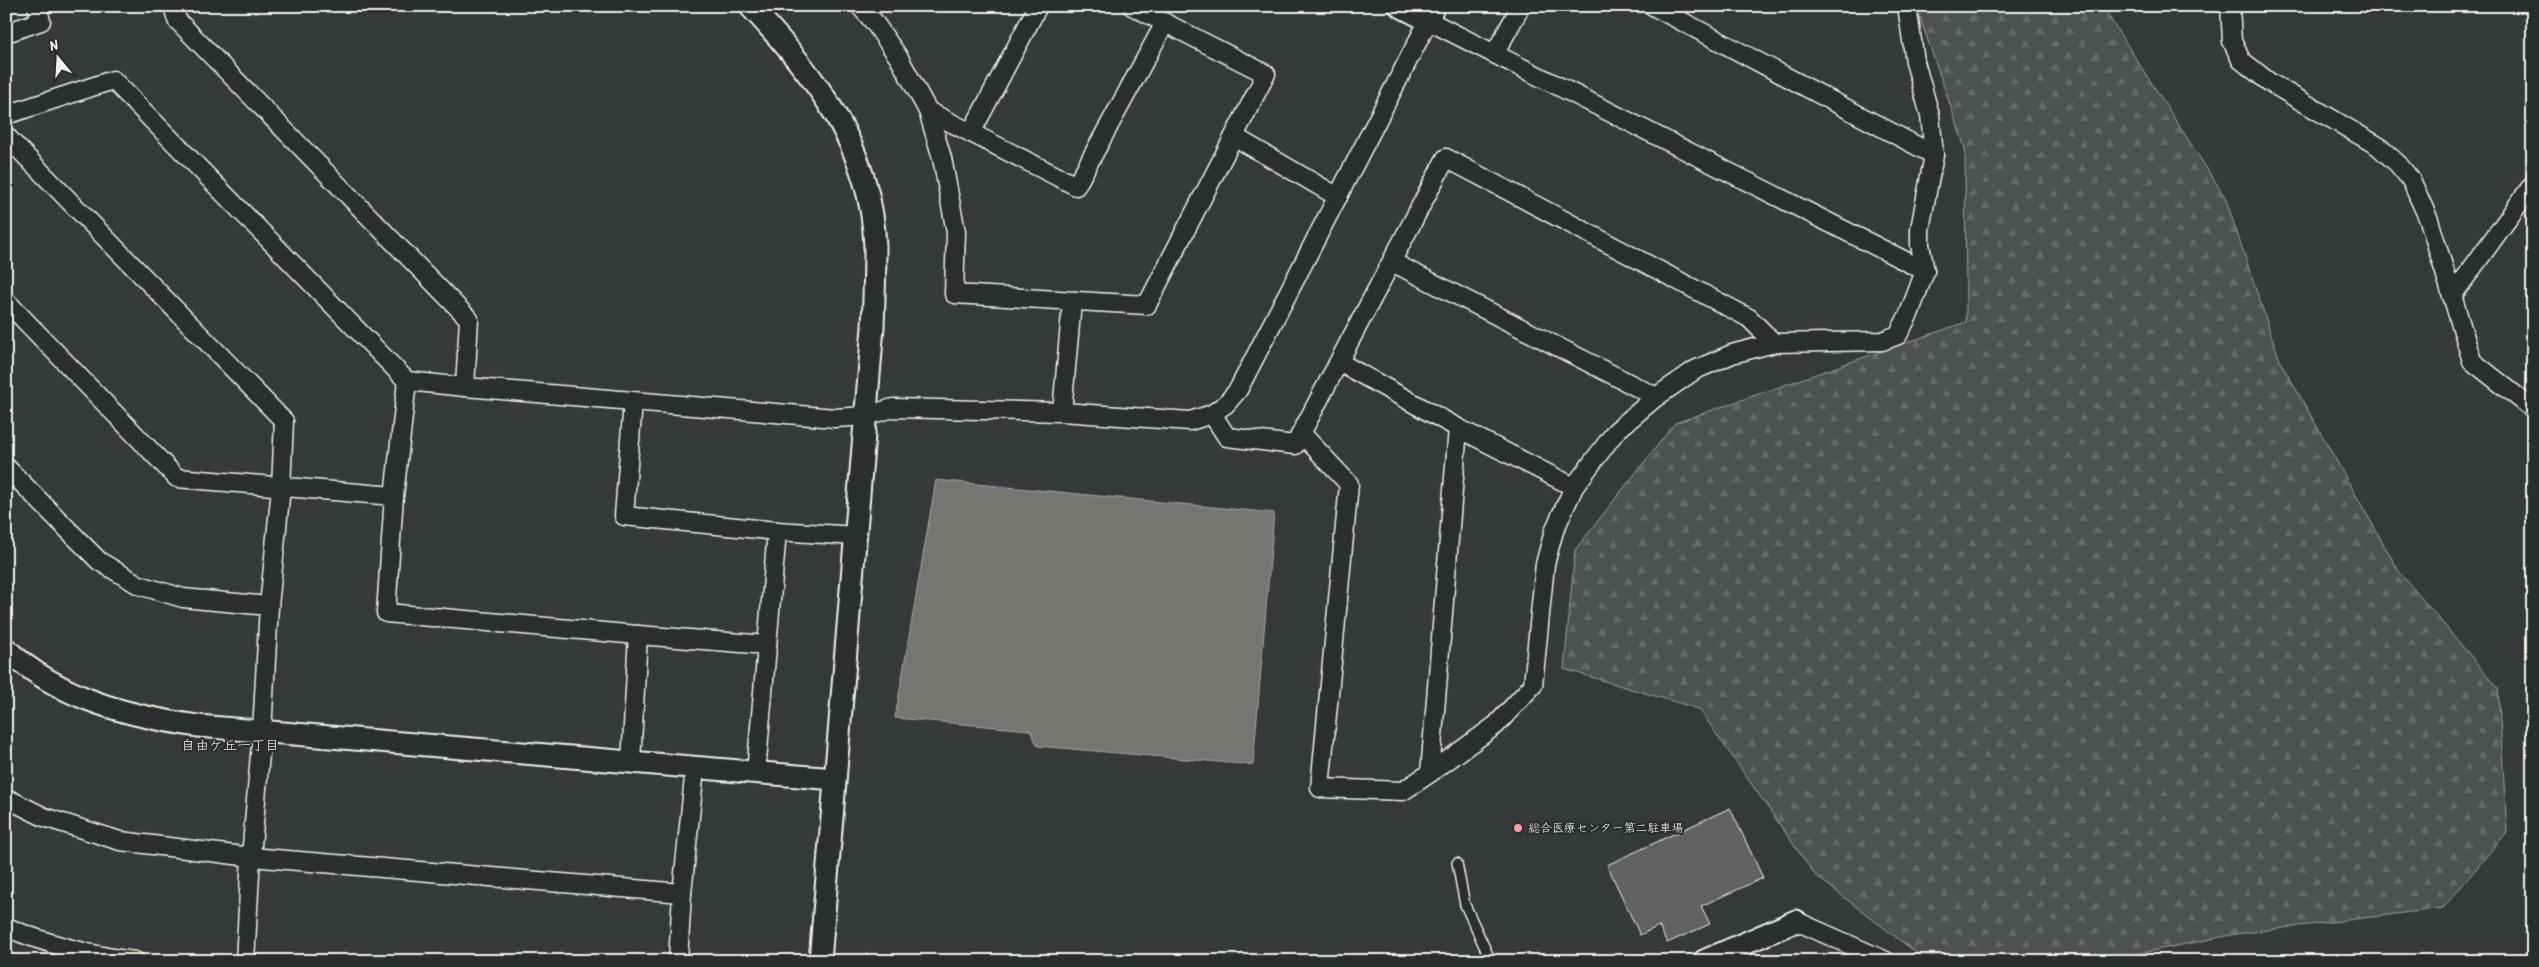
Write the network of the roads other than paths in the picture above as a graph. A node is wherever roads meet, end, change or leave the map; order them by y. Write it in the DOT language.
graph roads {
  1 [pos="37,6"];
  2 [pos="173,6"];
  3 [pos="750,6"];
  4 [pos="860,6"];
  5 [pos="1038,6"];
  6 [pos="1132,6"];
  7 [pos="1400,6"];
  8 [pos="1521,6"];
  9 [pos="1653,6"];
  10 [pos="1907,6"];
  11 [pos="2230,6"];
  12 [pos="1432,14"];
  13 [pos="1166,23"];
  14 [pos="6,33"];
  15 [pos="1495,53"];
  16 [pos="928,112"];
  17 [pos="6,115"];
  18 [pos="971,133"];
  19 [pos="6,136"];
  20 [pos="1235,137"];
  21 [pos="1934,155"];
  22 [pos="2533,184"];
  23 [pos="1338,197"];
  24 [pos="1392,262"];
  25 [pos="1925,271"];
  26 [pos="2452,296"];
  27 [pos="6,301"];
  28 [pos="1072,302"];
  29 [pos="1774,343"];
  30 [pos="1340,362"];
  31 [pos="407,380"];
  32 [pos="465,387"];
  33 [pos="1656,397"];
  34 [pos="632,402"];
  35 [pos="2533,410"];
  36 [pos="1062,412"];
  37 [pos="1212,414"];
  38 [pos="866,416"];
  39 [pos="1458,428"];
  40 [pos="1302,434"];
  41 [pos="6,467"];
  42 [pos="1574,487"];
  43 [pos="281,488"];
  44 [pos="394,496"];
  45 [pos="777,531"];
  46 [pos="856,536"];
  47 [pos="269,606"];
  48 [pos="638,635"];
  49 [pos="767,645"];
  50 [pos="6,649"];
  51 [pos="262,732"];
  52 [pos="631,762"];
  53 [pos="695,768"];
  54 [pos="756,773"];
  55 [pos="1430,774"];
  56 [pos="835,780"];
  57 [pos="6,798"];
  58 [pos="251,857"];
  59 [pos="1457,863"];
  60 [pos="682,893"];
  61 [pos="1796,921"];
  62 [pos="6,926"];
  63 [pos="135,961"];
  64 [pos="245,961"];
  65 [pos="678,961"];
  66 [pos="820,961"];
  67 [pos="1491,961"];
  68 [pos="1704,961"];
  69 [pos="1886,961"];
  1 -- 14 [label="street"];
  2 -- 32 [label="street"];
  3 -- 38 [label="street"];
  4 -- 16 [label="street"];
  5 -- 18 [label="street"];
  6 -- 13 [label="street"];
  7 -- 12 [label="street"];
  8 -- 15 [label="street"];
  9 -- 21 [label="street"];
  10 -- 21 [label="street"];
  11 -- 26 [label="street"];
  12 -- 15 [label="street"];
  12 -- 23 [label="street"];
  13 -- 18 [label="street"];
  13 -- 20 [label="street"];
  15 -- 25 [label="street"];
  16 -- 18 [label="street"];
  16 -- 28 [label="street"];
  17 -- 31 [label="street"];
  19 -- 43 [label="street"];
  20 -- 23 [label="street"];
  20 -- 28 [label="street"];
  21 -- 25 [label="street"];
  22 -- 26 [label="street"];
  23 -- 37 [label="street"];
  24 -- 29 [label="street"];
  24 -- 30 [label="street"];
  24 -- 33 [label="street"];
  25 -- 29 [label="street"];
  26 -- 35 [label="street"];
  27 -- 43 [label="street"];
  28 -- 36 [label="street"];
  29 -- 33 [label="street"];
  30 -- 39 [label="street"];
  30 -- 40 [label="street"];
  31 -- 32 [label="street"];
  31 -- 44 [label="street"];
  32 -- 34 [label="street"];
  33 -- 42 [label="street"];
  34 -- 38 [label="street"];
  34 -- 45 [label="street"];
  36 -- 37 [label="street"];
  36 -- 38 [label="street"];
  37 -- 40 [label="street"];
  38 -- 46 [label="street"];
  39 -- 42 [label="street"];
  39 -- 55 [label="street"];
  40 -- 55 [label="street"];
  41 -- 47 [label="street"];
  42 -- 55 [label="street"];
  43 -- 44 [label="street"];
  43 -- 47 [label="street"];
  44 -- 48 [label="street"];
  45 -- 46 [label="street"];
  45 -- 49 [label="street"];
  46 -- 56 [label="street"];
  47 -- 51 [label="street"];
  48 -- 49 [label="street"];
  48 -- 52 [label="street"];
  49 -- 54 [label="street"];
  50 -- 51 [label="street"];
  51 -- 52 [label="street"];
  51 -- 58 [label="street"];
  52 -- 53 [label="street"];
  53 -- 54 [label="street"];
  53 -- 60 [label="street"];
  54 -- 56 [label="street"];
  56 -- 66 [label="street"];
  57 -- 58 [label="street"];
  58 -- 60 [label="street"];
  58 -- 64 [label="street"];
  59 -- 67 [label="lane"];
  60 -- 65 [label="street"];
  61 -- 68 [label="street"];
  61 -- 69 [label="street"];
  62 -- 63 [label="street"];
}
